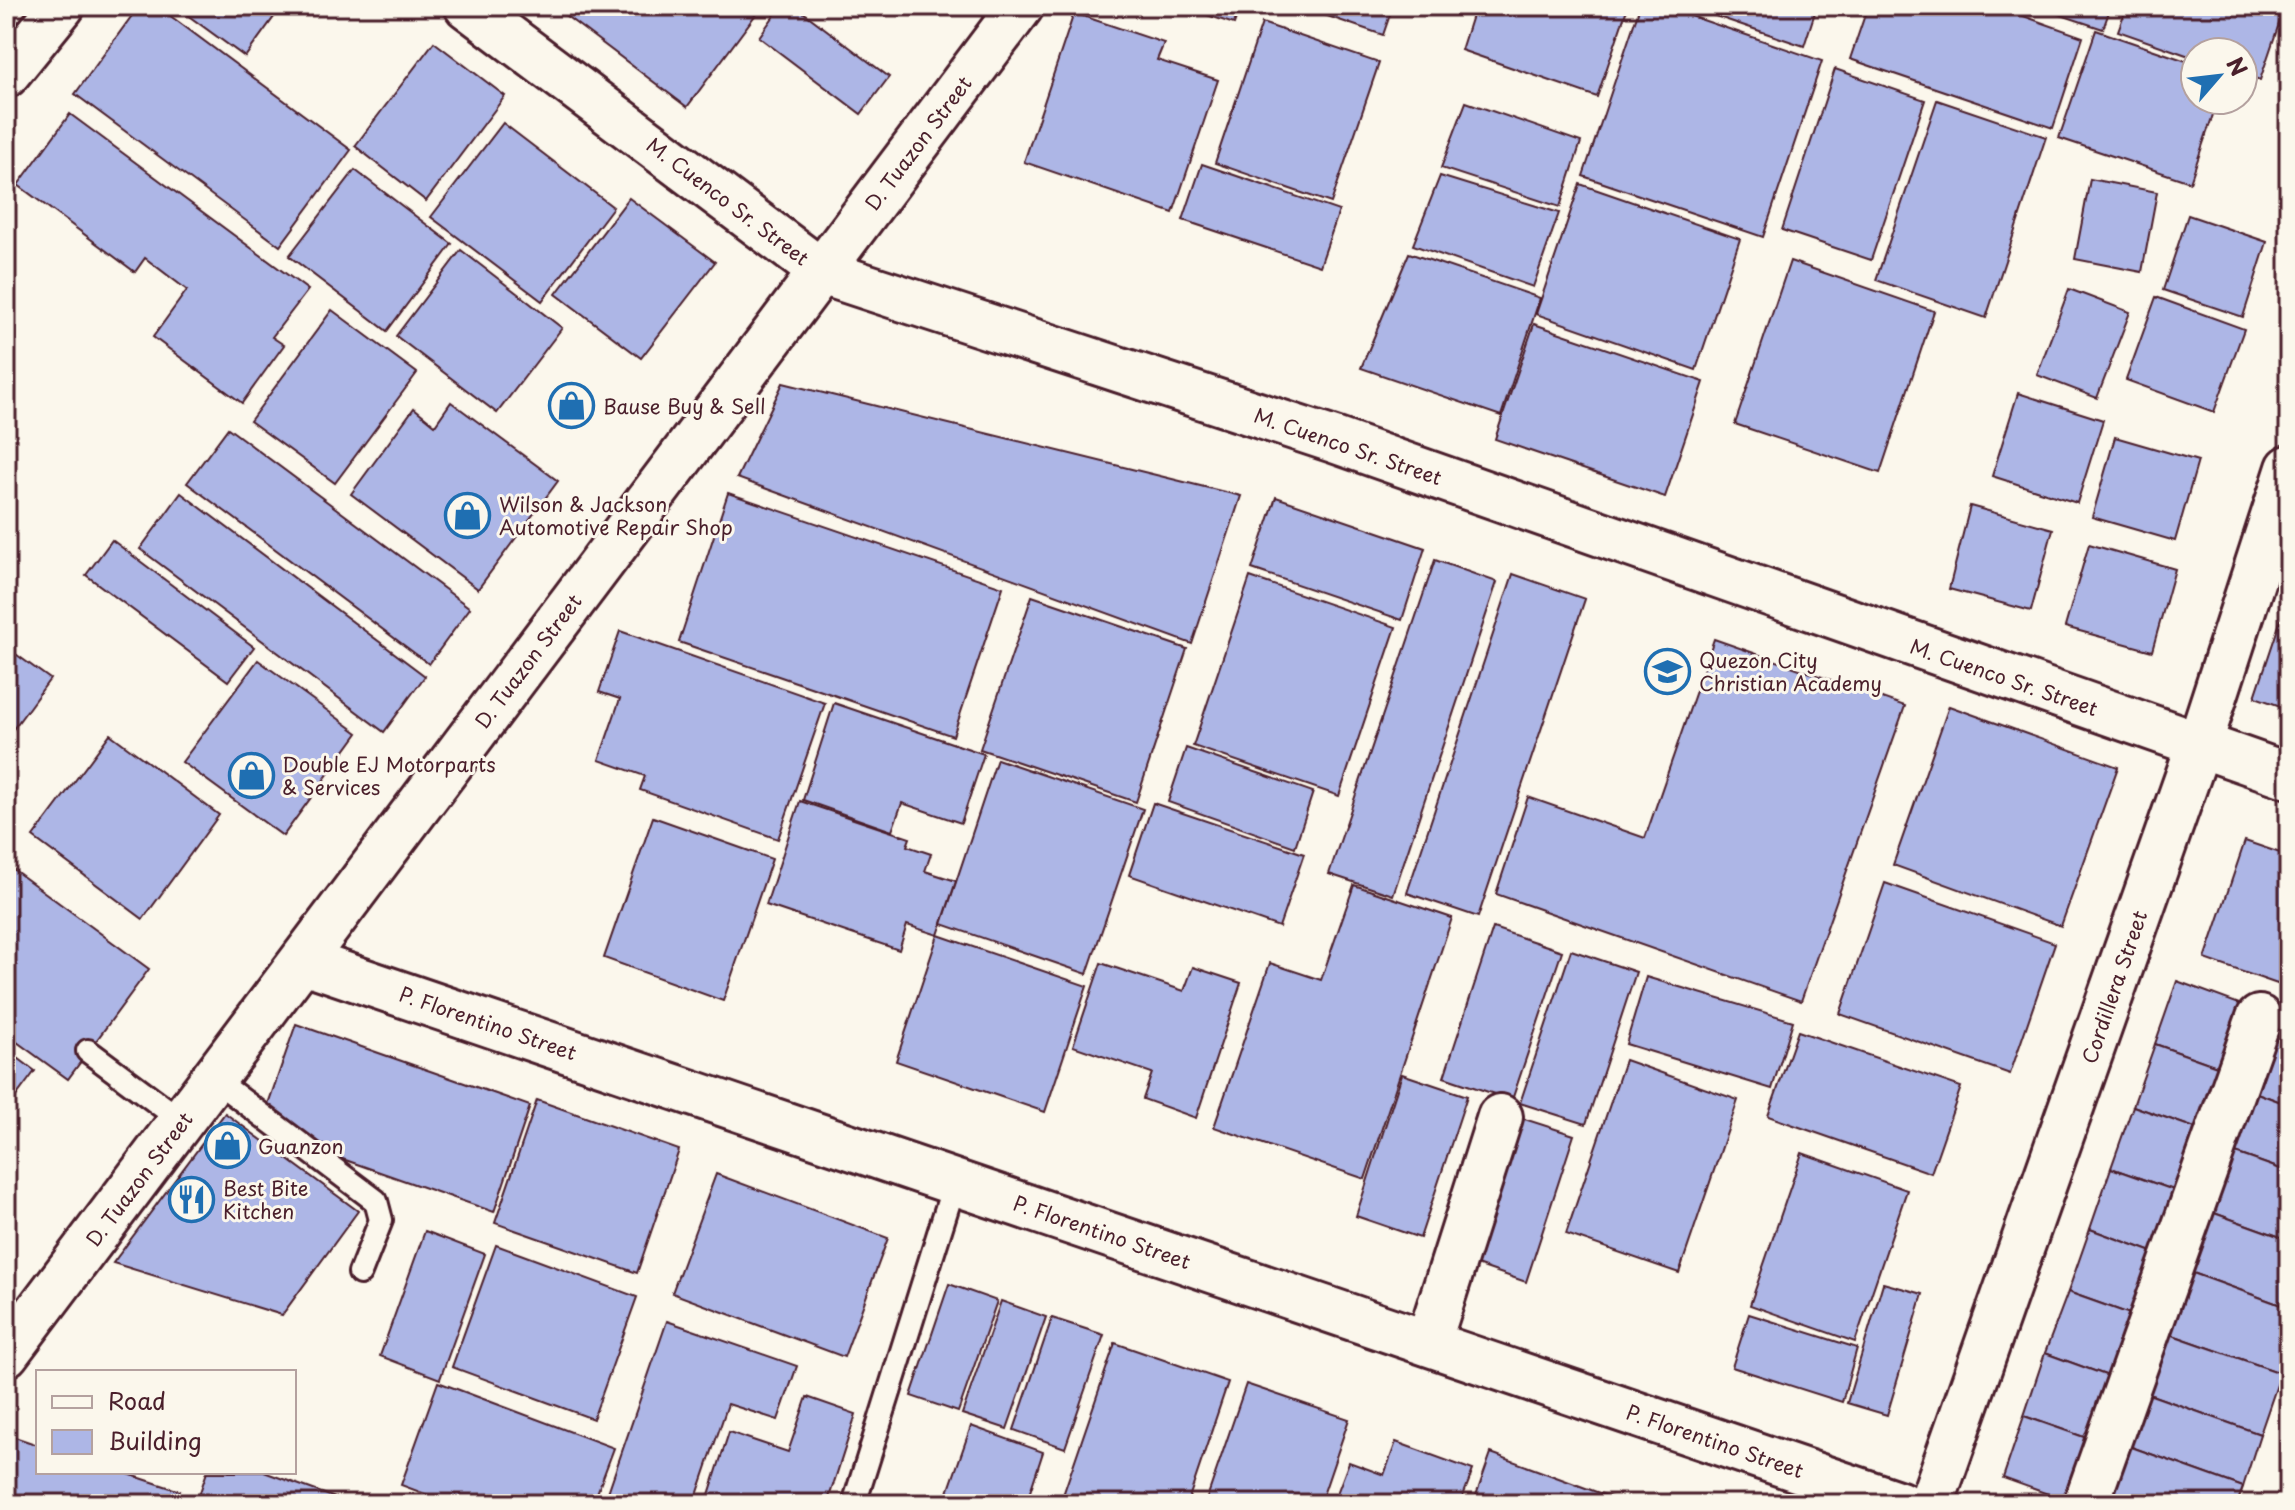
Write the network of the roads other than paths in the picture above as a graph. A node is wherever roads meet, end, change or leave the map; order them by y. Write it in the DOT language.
graph roads {
  1 [pos="62,6"];
  2 [pos="467,6"];
  3 [pos="1021,6"];
  4 [pos="6,75"];
  5 [pos="822,272"];
  6 [pos="2289,468"];
  7 [pos="2199,745"];
  8 [pos="2289,776"];
  9 [pos="304,961"];
  10 [pos="2259,1018"];
  11 [pos="88,1051"];
  12 [pos="214,1079"];
  13 [pos="1500,1117"];
  14 [pos="182,1121"];
  15 [pos="955,1182"];
  16 [pos="360,1273"];
  17 [pos="1428,1343"];
  18 [pos="6,1354"];
  19 [pos="854,1504"];
  20 [pos="1900,1504"];
  21 [pos="1931,1504"];
  22 [pos="2086,1504"];
  1 -- 4 [label="street"];
  2 -- 5 [label="street, M. Cuenco Sr. Street"];
  3 -- 5 [label="street, D. Tuazon Street"];
  5 -- 7 [label="street, M. Cuenco Sr. Street"];
  5 -- 9 [label="street, D. Tuazon Street"];
  6 -- 7 [label="street, Cordillera Street"];
  7 -- 8 [label="street, M. Cuenco Sr. Street"];
  7 -- 21 [label="street, Cordillera Street"];
  9 -- 12 [label="street, D. Tuazon Street"];
  9 -- 15 [label="street, P. Florentino Street"];
  10 -- 22 [label="street"];
  11 -- 14 [label="lane"];
  12 -- 14 [label="street, D. Tuazon Street"];
  12 -- 16 [label="lane"];
  13 -- 17 [label="street"];
  14 -- 18 [label="street, D. Tuazon Street"];
  15 -- 17 [label="street, P. Florentino Street"];
  15 -- 19 [label="lane"];
  17 -- 20 [label="street, P. Florentino Street"];
}
